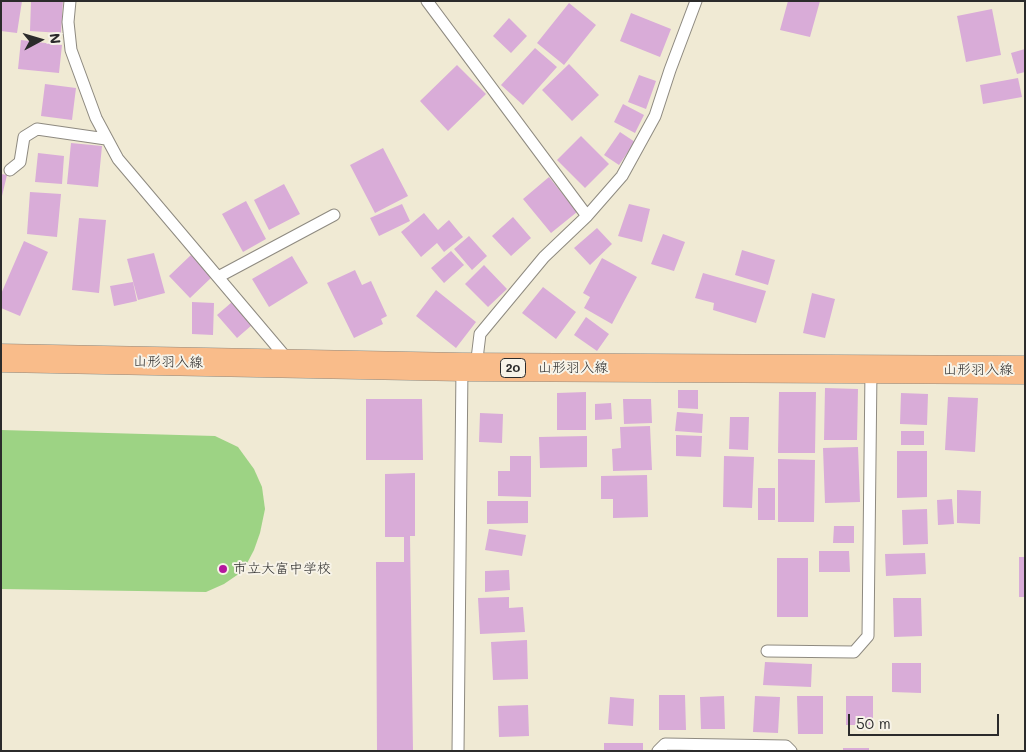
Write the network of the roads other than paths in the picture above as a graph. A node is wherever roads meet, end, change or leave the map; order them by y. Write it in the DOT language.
graph roads {
  1 [pos="70,1"];
  2 [pos="427,1"];
  3 [pos="696,1"];
  4 [pos="106,139"];
  5 [pos="10,170"];
  6 [pos="334,215"];
  7 [pos="587,216"];
  8 [pos="218,277"];
  9 [pos="1,358"];
  10 [pos="292,365"];
  11 [pos="469,367"];
  12 [pos="871,370"];
  13 [pos="1025,370"];
  14 [pos="767,651"];
  15 [pos="458,751"];
  16 [pos="658,751"];
  17 [pos="791,751"];
  1 -- 4 [label="lane"];
  2 -- 7 [label="lane"];
  3 -- 7 [label="lane"];
  4 -- 5 [label="lane"];
  4 -- 8 [label="lane"];
  6 -- 8 [label="lane"];
  7 -- 11 [label="lane"];
  8 -- 10 [label="lane"];
  9 -- 10 [label="main road, 山形羽入線 / 20"];
  10 -- 11 [label="main road, 山形羽入線 / 20"];
  11 -- 12 [label="main road, 山形羽入線 / 20"];
  11 -- 15 [label="lane"];
  12 -- 13 [label="main road, 山形羽入線 / 20"];
  12 -- 14 [label="lane"];
  16 -- 17 [label="lane"];
}
